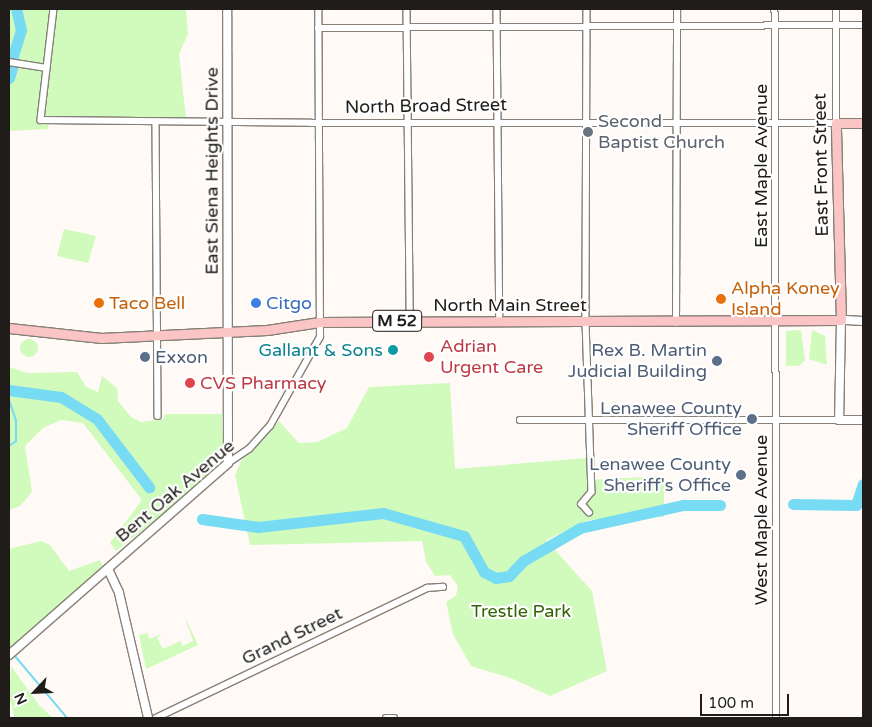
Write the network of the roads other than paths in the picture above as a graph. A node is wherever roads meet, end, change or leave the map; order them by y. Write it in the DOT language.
graph roads {
  1 [pos="54,9"];
  2 [pos="227,9"];
  3 [pos="318,9"];
  4 [pos="407,9"];
  5 [pos="497,9"];
  6 [pos="587,9"];
  7 [pos="677,9"];
  8 [pos="775,9"];
  9 [pos="836,9"];
  10 [pos="498,25"];
  11 [pos="776,25"];
  12 [pos="836,25"];
  13 [pos="863,25"];
  14 [pos="407,26"];
  15 [pos="588,26"];
  16 [pos="677,26"];
  17 [pos="318,28"];
  18 [pos="9,62"];
  19 [pos="47,68"];
  20 [pos="677,120"];
  21 [pos="498,121"];
  22 [pos="586,121"];
  23 [pos="776,122"];
  24 [pos="156,123"];
  25 [pos="226,123"];
  26 [pos="318,123"];
  27 [pos="409,123"];
  28 [pos="836,123"];
  29 [pos="863,123"];
  30 [pos="410,320"];
  31 [pos="841,320"];
  32 [pos="863,320"];
  33 [pos="320,322"];
  34 [pos="500,322"];
  35 [pos="586,322"];
  36 [pos="777,322"];
  37 [pos="676,323"];
  38 [pos="9,328"];
  39 [pos="228,332"];
  40 [pos="158,335"];
  41 [pos="158,416"];
  42 [pos="775,419"];
  43 [pos="520,420"];
  44 [pos="588,420"];
  45 [pos="839,420"];
  46 [pos="863,420"];
  47 [pos="228,463"];
  48 [pos="589,512"];
  49 [pos="108,568"];
  50 [pos="443,587"];
  51 [pos="9,655"];
  52 [pos="148,718"];
  53 [pos="156,718"];
  54 [pos="777,718"];
  1 -- 19 [label="street, North Broad Street"];
  2 -- 25 [label="street, East Siena Heights Drive"];
  3 -- 17 [label="street, Bent Oak Avenue"];
  4 -- 14 [label="street"];
  5 -- 10 [label="street"];
  6 -- 15 [label="street"];
  7 -- 16 [label="street"];
  8 -- 11 [label="street, East Maple Avenue"];
  9 -- 12 [label="street, East Front Street"];
  10 -- 14 [label="street"];
  10 -- 15 [label="street"];
  10 -- 21 [label="street"];
  11 -- 12 [label="street"];
  11 -- 16 [label="street"];
  11 -- 23 [label="street, East Maple Avenue"];
  12 -- 13 [label="street"];
  12 -- 28 [label="street, East Front Street"];
  14 -- 17 [label="street"];
  14 -- 27 [label="street"];
  15 -- 16 [label="street"];
  15 -- 22 [label="street"];
  16 -- 20 [label="street"];
  17 -- 26 [label="street, Bent Oak Avenue"];
  18 -- 19 [label="street"];
  19 -- 24 [label="street, North Broad Street"];
  20 -- 22 [label="street, North Broad Street"];
  20 -- 23 [label="street, North Broad Street"];
  20 -- 37 [label="street"];
  21 -- 22 [label="street, North Broad Street"];
  21 -- 27 [label="street, North Broad Street"];
  21 -- 34 [label="street"];
  22 -- 35 [label="street"];
  23 -- 28 [label="street, North Broad Street"];
  23 -- 36 [label="street, East Maple Avenue"];
  24 -- 25 [label="street, North Broad Street"];
  24 -- 40 [label="street"];
  25 -- 26 [label="street, North Broad Street"];
  25 -- 39 [label="street, East Siena Heights Drive"];
  26 -- 27 [label="street, North Broad Street"];
  26 -- 33 [label="street, Bent Oak Avenue"];
  27 -- 30 [label="street"];
  28 -- 29 [label="main road, North Broad Street"];
  28 -- 31 [label="main road, East Front Street"];
  30 -- 33 [label="main road, North Main Street / M 52"];
  30 -- 34 [label="main road, North Main Street / M 52"];
  31 -- 32 [label="street, North Main Street"];
  31 -- 36 [label="main road, North Main Street / M 52"];
  31 -- 45 [label="street"];
  33 -- 39 [label="main road, North Main Street / M 52"];
  33 -- 47 [label="street, Bent Oak Avenue"];
  34 -- 35 [label="main road, North Main Street / M 52"];
  35 -- 37 [label="main road, North Main Street / M 52"];
  35 -- 44 [label="street"];
  36 -- 37 [label="main road, North Main Street / M 52"];
  36 -- 42 [label="street, West Maple Avenue"];
  38 -- 40 [label="main road, North Main Street / M 52"];
  39 -- 40 [label="main road, North Main Street / M 52"];
  39 -- 47 [label="street, East Siena Heights Drive"];
  40 -- 41 [label="street"];
  42 -- 44 [label="street"];
  42 -- 45 [label="street"];
  42 -- 54 [label="street, West Maple Avenue"];
  43 -- 44 [label="street"];
  44 -- 48 [label="street"];
  45 -- 46 [label="street"];
  47 -- 49 [label="street, Bent Oak Avenue"];
  49 -- 51 [label="street, Bent Oak Avenue"];
  49 -- 52 [label="street"];
  50 -- 53 [label="street, Grand Street"];
}
